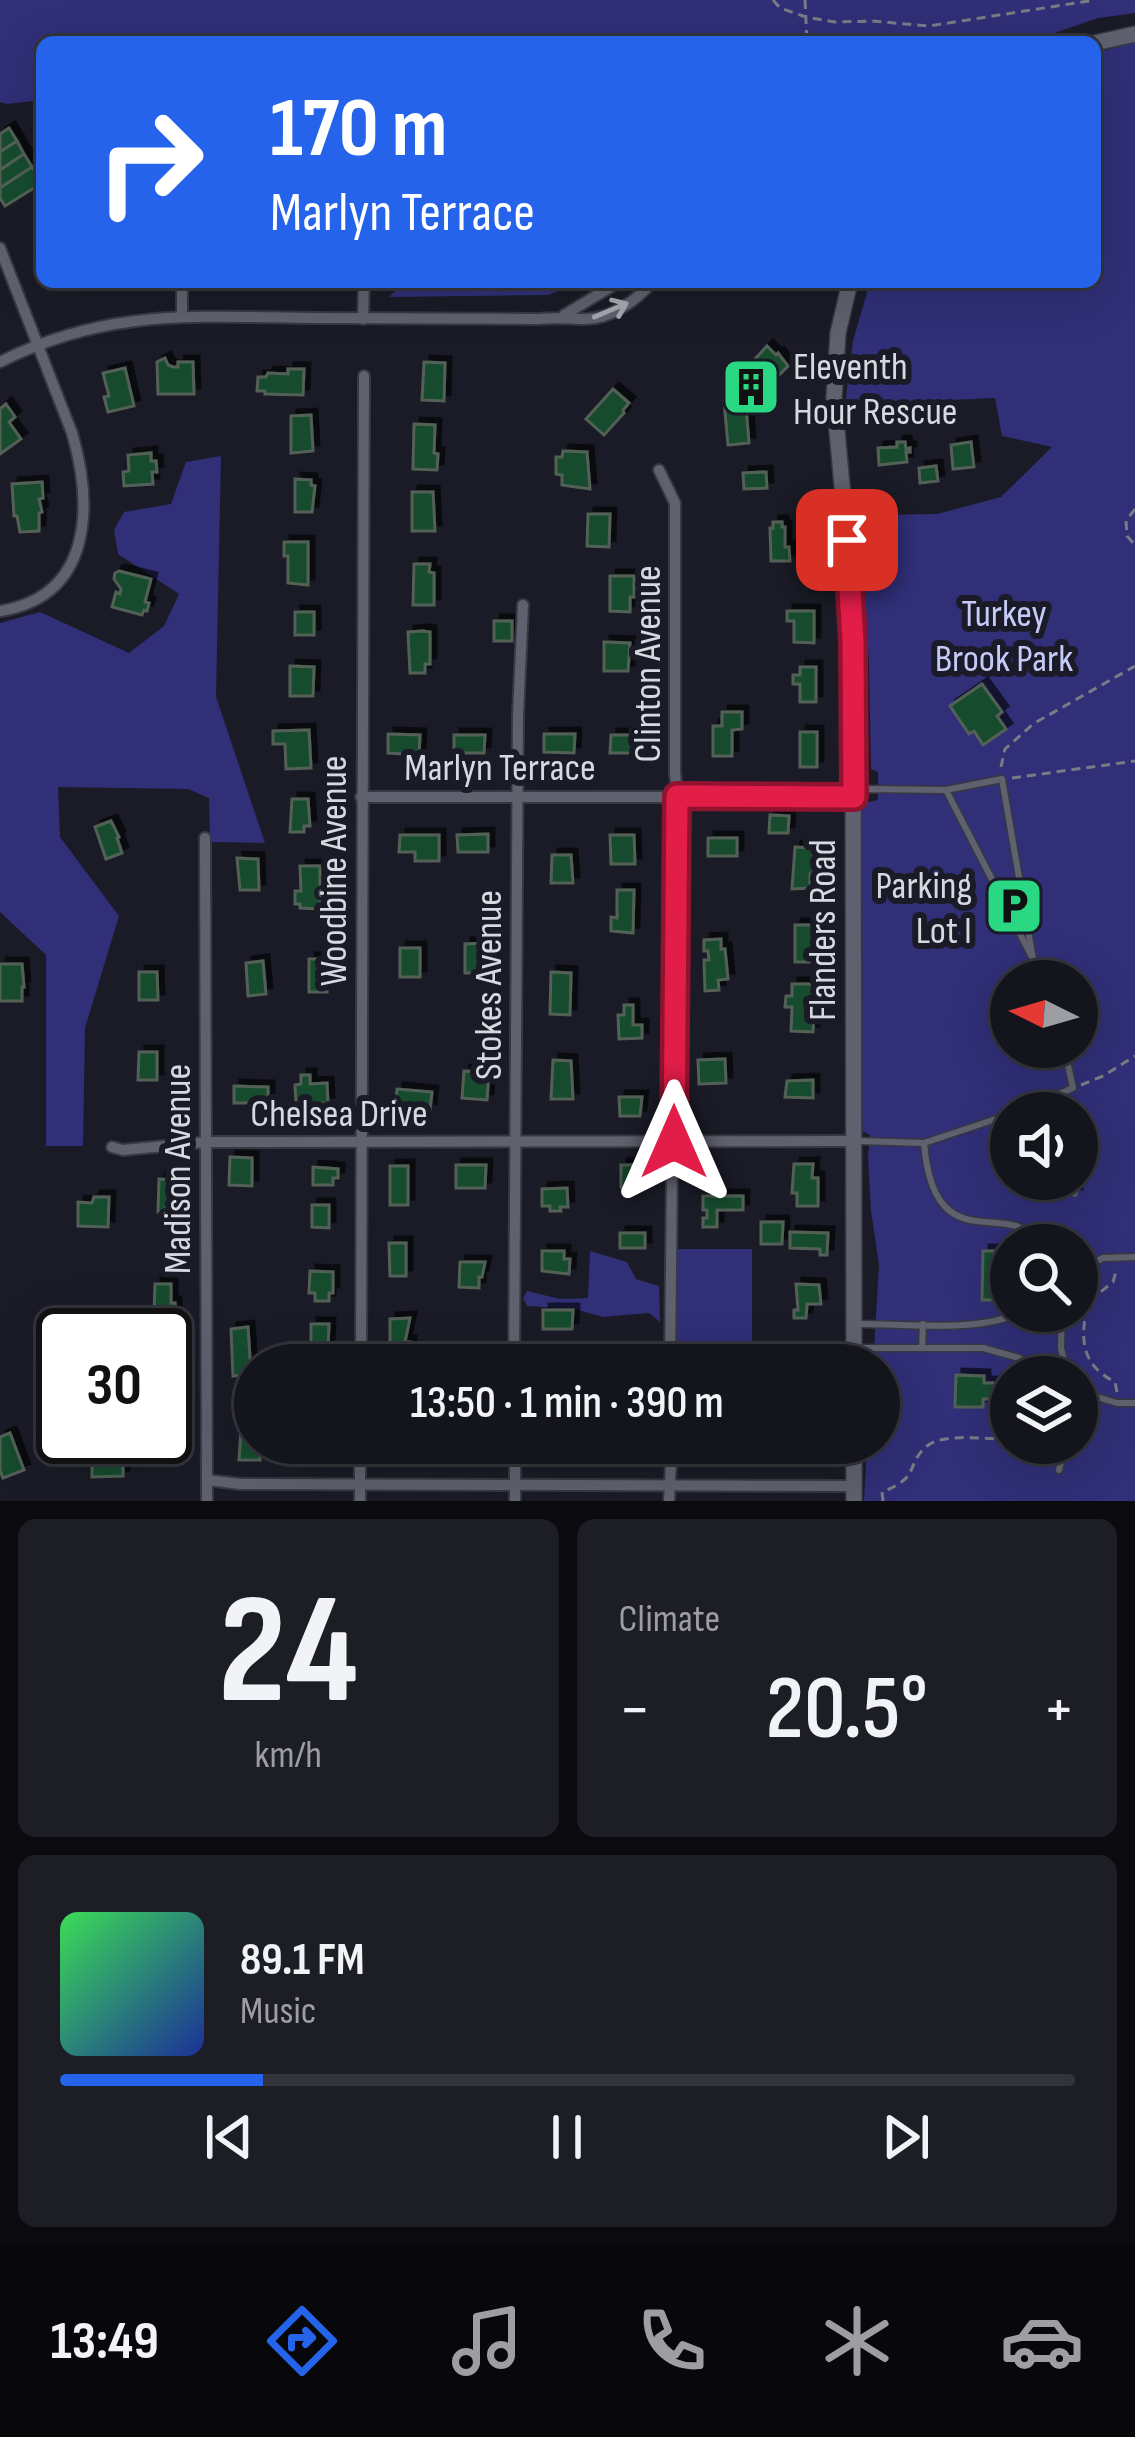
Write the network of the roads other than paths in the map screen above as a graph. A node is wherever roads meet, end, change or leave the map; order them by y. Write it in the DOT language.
graph roads {
  1 [pos="1135,34"];
  2 [pos="1101,42"];
  3 [pos="0,248"];
  4 [pos="182,288"];
  5 [pos="364,288"];
  6 [pos="609,288"];
  7 [pos="646,288"];
  8 [pos="849,288"];
  9 [pos="562,316"];
  10 [pos="182,317"];
  11 [pos="363,319"];
  12 [pos="37,344"];
  13 [pos="0,362"];
  14 [pos="364,376"];
  15 [pos="658,470"];
  16 [pos="524,605"];
  17 [pos="0,611"];
  18 [pos="946,790"];
  19 [pos="361,796"];
  20 [pos="518,796"];
  21 [pos="677,796"];
  22 [pos="854,797"];
  23 [pos="205,838"];
  24 [pos="1033,959"];
  25 [pos="1069,1068"];
  26 [pos="1063,1092"];
  27 [pos="990,1121"];
  28 [pos="361,1141"];
  29 [pos="516,1141"];
  30 [pos="855,1141"];
  31 [pos="206,1142"];
  32 [pos="674,1142"];
  33 [pos="924,1143"];
  34 [pos="112,1147"];
  35 [pos="995,1224"];
  36 [pos="1135,1257"];
  37 [pos="1098,1260"];
  38 [pos="990,1323"];
  39 [pos="855,1324"];
  40 [pos="922,1324"];
  41 [pos="361,1344"];
  42 [pos="514,1344"];
  43 [pos="670,1344"];
  44 [pos="854,1344"];
  45 [pos="922,1348"];
  46 [pos="900,1351"];
  47 [pos="1013,1356"];
  48 [pos="1098,1397"];
  49 [pos="1135,1403"];
  50 [pos="360,1464"];
  51 [pos="515,1464"];
  52 [pos="671,1464"];
  53 [pos="1060,1464"];
  54 [pos="1058,1469"];
  55 [pos="207,1480"];
  56 [pos="360,1485"];
  57 [pos="515,1486"];
  58 [pos="670,1486"];
  59 [pos="854,1493"];
  60 [pos="207,1501"];
  61 [pos="360,1501"];
  62 [pos="515,1501"];
  63 [pos="669,1501"];
  1 -- 2 [label="main road"];
  3 -- 12 [label="street"];
  4 -- 10 [label="street"];
  5 -- 11 [label="street"];
  6 -- 9 [label="street"];
  9 -- 7 [label="street, one-way"];
  8 -- 22 [label="main road, Flanders Road"];
  9 -- 11 [label="street"];
  10 -- 11 [label="street"];
  10 -- 12 [label="street"];
  12 -- 13 [label="street"];
  12 -- 17 [label="street"];
  14 -- 19 [label="street, Woodbine Avenue"];
  15 -- 21 [label="street, Clinton Avenue"];
  16 -- 20 [label="street, Stokes Avenue"];
  18 -- 22 [label="lane"];
  18 -- 24 [label="lane"];
  18 -- 24 [label="lane"];
  19 -- 20 [label="street, Marlyn Terrace"];
  19 -- 28 [label="street, Woodbine Avenue"];
  20 -- 21 [label="street, Marlyn Terrace"];
  20 -- 29 [label="street, Stokes Avenue"];
  21 -- 22 [label="street, Marlyn Terrace"];
  21 -- 32 [label="street, Clinton Avenue"];
  22 -- 30 [label="main road, Flanders Road"];
  23 -- 31 [label="street, Madison Avenue"];
  25 -- 26 [label="lane"];
  27 -- 33 [label="lane"];
  28 -- 29 [label="street, Chelsea Drive"];
  28 -- 31 [label="street, Chelsea Drive"];
  28 -- 41 [label="street, Woodbine Avenue"];
  29 -- 32 [label="street, Chelsea Drive"];
  29 -- 42 [label="street, Stokes Avenue"];
  30 -- 32 [label="street, Chelsea Drive"];
  30 -- 33 [label="lane"];
  30 -- 39 [label="main road, Flanders Road"];
  31 -- 34 [label="street, Chelsea Drive"];
  31 -- 55 [label="street, Madison Avenue"];
  32 -- 43 [label="street, Clinton Avenue"];
  33 -- 35 [label="lane"];
  36 -- 37 [label="lane"];
  38 -- 40 [label="lane"];
  39 -- 40 [label="lane"];
  39 -- 44 [label="main road, Flanders Road"];
  40 -- 45 [label="lane"];
  45 -- 46 [label="lane"];
  45 -- 47 [label="lane"];
  48 -- 49 [label="lane"];
  50 -- 56 [label="street"];
  51 -- 57 [label="street"];
  52 -- 58 [label="street"];
  53 -- 54 [label="lane"];
  55 -- 56 [label="street"];
  55 -- 60 [label="street, Madison Avenue"];
  56 -- 57 [label="street"];
  56 -- 61 [label="street"];
  57 -- 58 [label="street"];
  57 -- 62 [label="street"];
  58 -- 59 [label="street"];
  58 -- 63 [label="street"];
}
